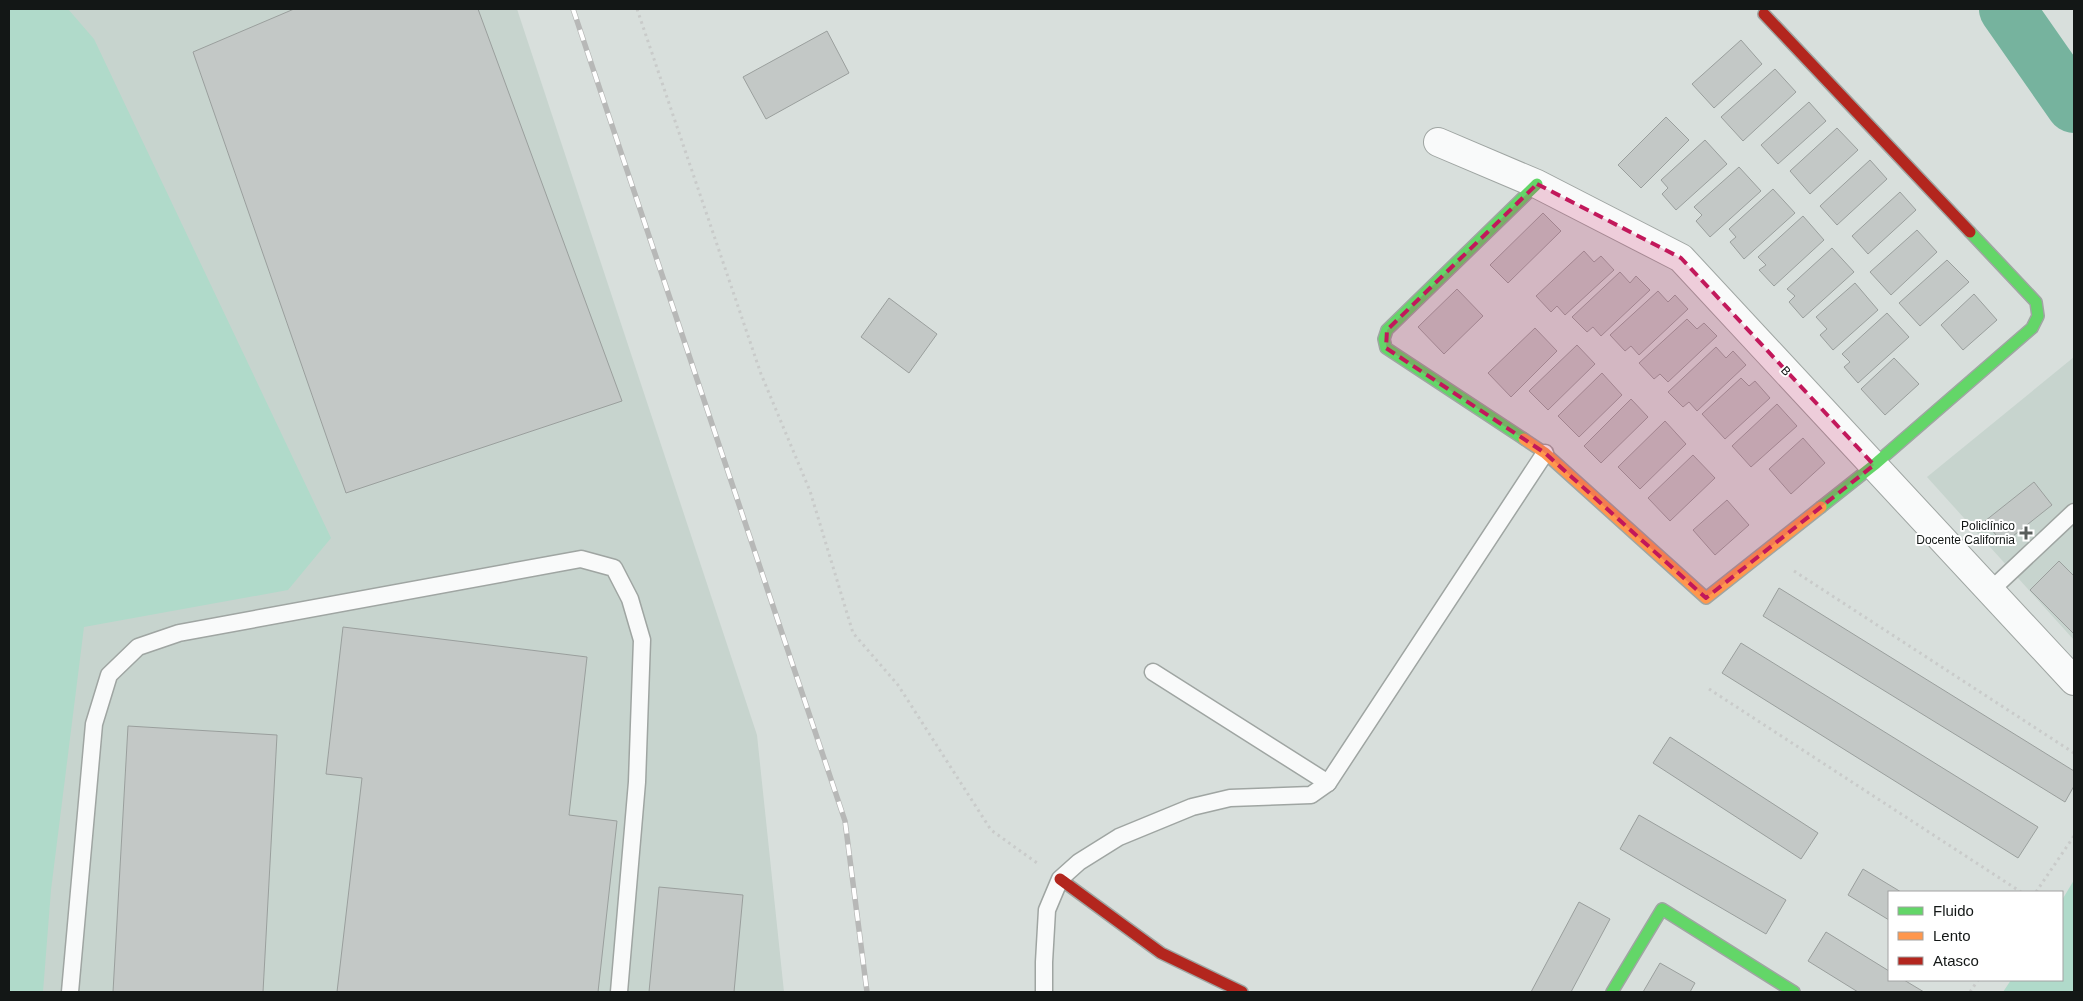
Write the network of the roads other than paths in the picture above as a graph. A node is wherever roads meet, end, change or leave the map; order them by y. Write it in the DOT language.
graph roads {
  1 [pos="1764,14"];
  2 [pos="1438,142"];
  3 [pos="1537,184"];
  4 [pos="1545,453"];
  5 [pos="1874,465"];
  6 [pos="2074,512"];
  7 [pos="1991,590"];
  8 [pos="1153,672"];
  9 [pos="2074,681"];
  10 [pos="1328,783"];
  11 [pos="1060,879"];
  12 [pos="70,992"];
  13 [pos="619,992"];
  14 [pos="1044,992"];
  15 [pos="1242,992"];
  16 [pos="1612,992"];
  17 [pos="1794,992"];
  1 -- 5 [label="street"];
  2 -- 3 [label="street, B"];
  3 -- 4 [label="street"];
  3 -- 5 [label="street, B"];
  4 -- 5 [label="street"];
  4 -- 10 [label="lane"];
  5 -- 7 [label="street, B"];
  6 -- 7 [label="lane"];
  7 -- 9 [label="street, B"];
  8 -- 10 [label="lane"];
  10 -- 11 [label="lane"];
  11 -- 14 [label="lane"];
  11 -- 15 [label="street"];
  12 -- 13 [label="lane"];
  16 -- 17 [label="street"];
}
